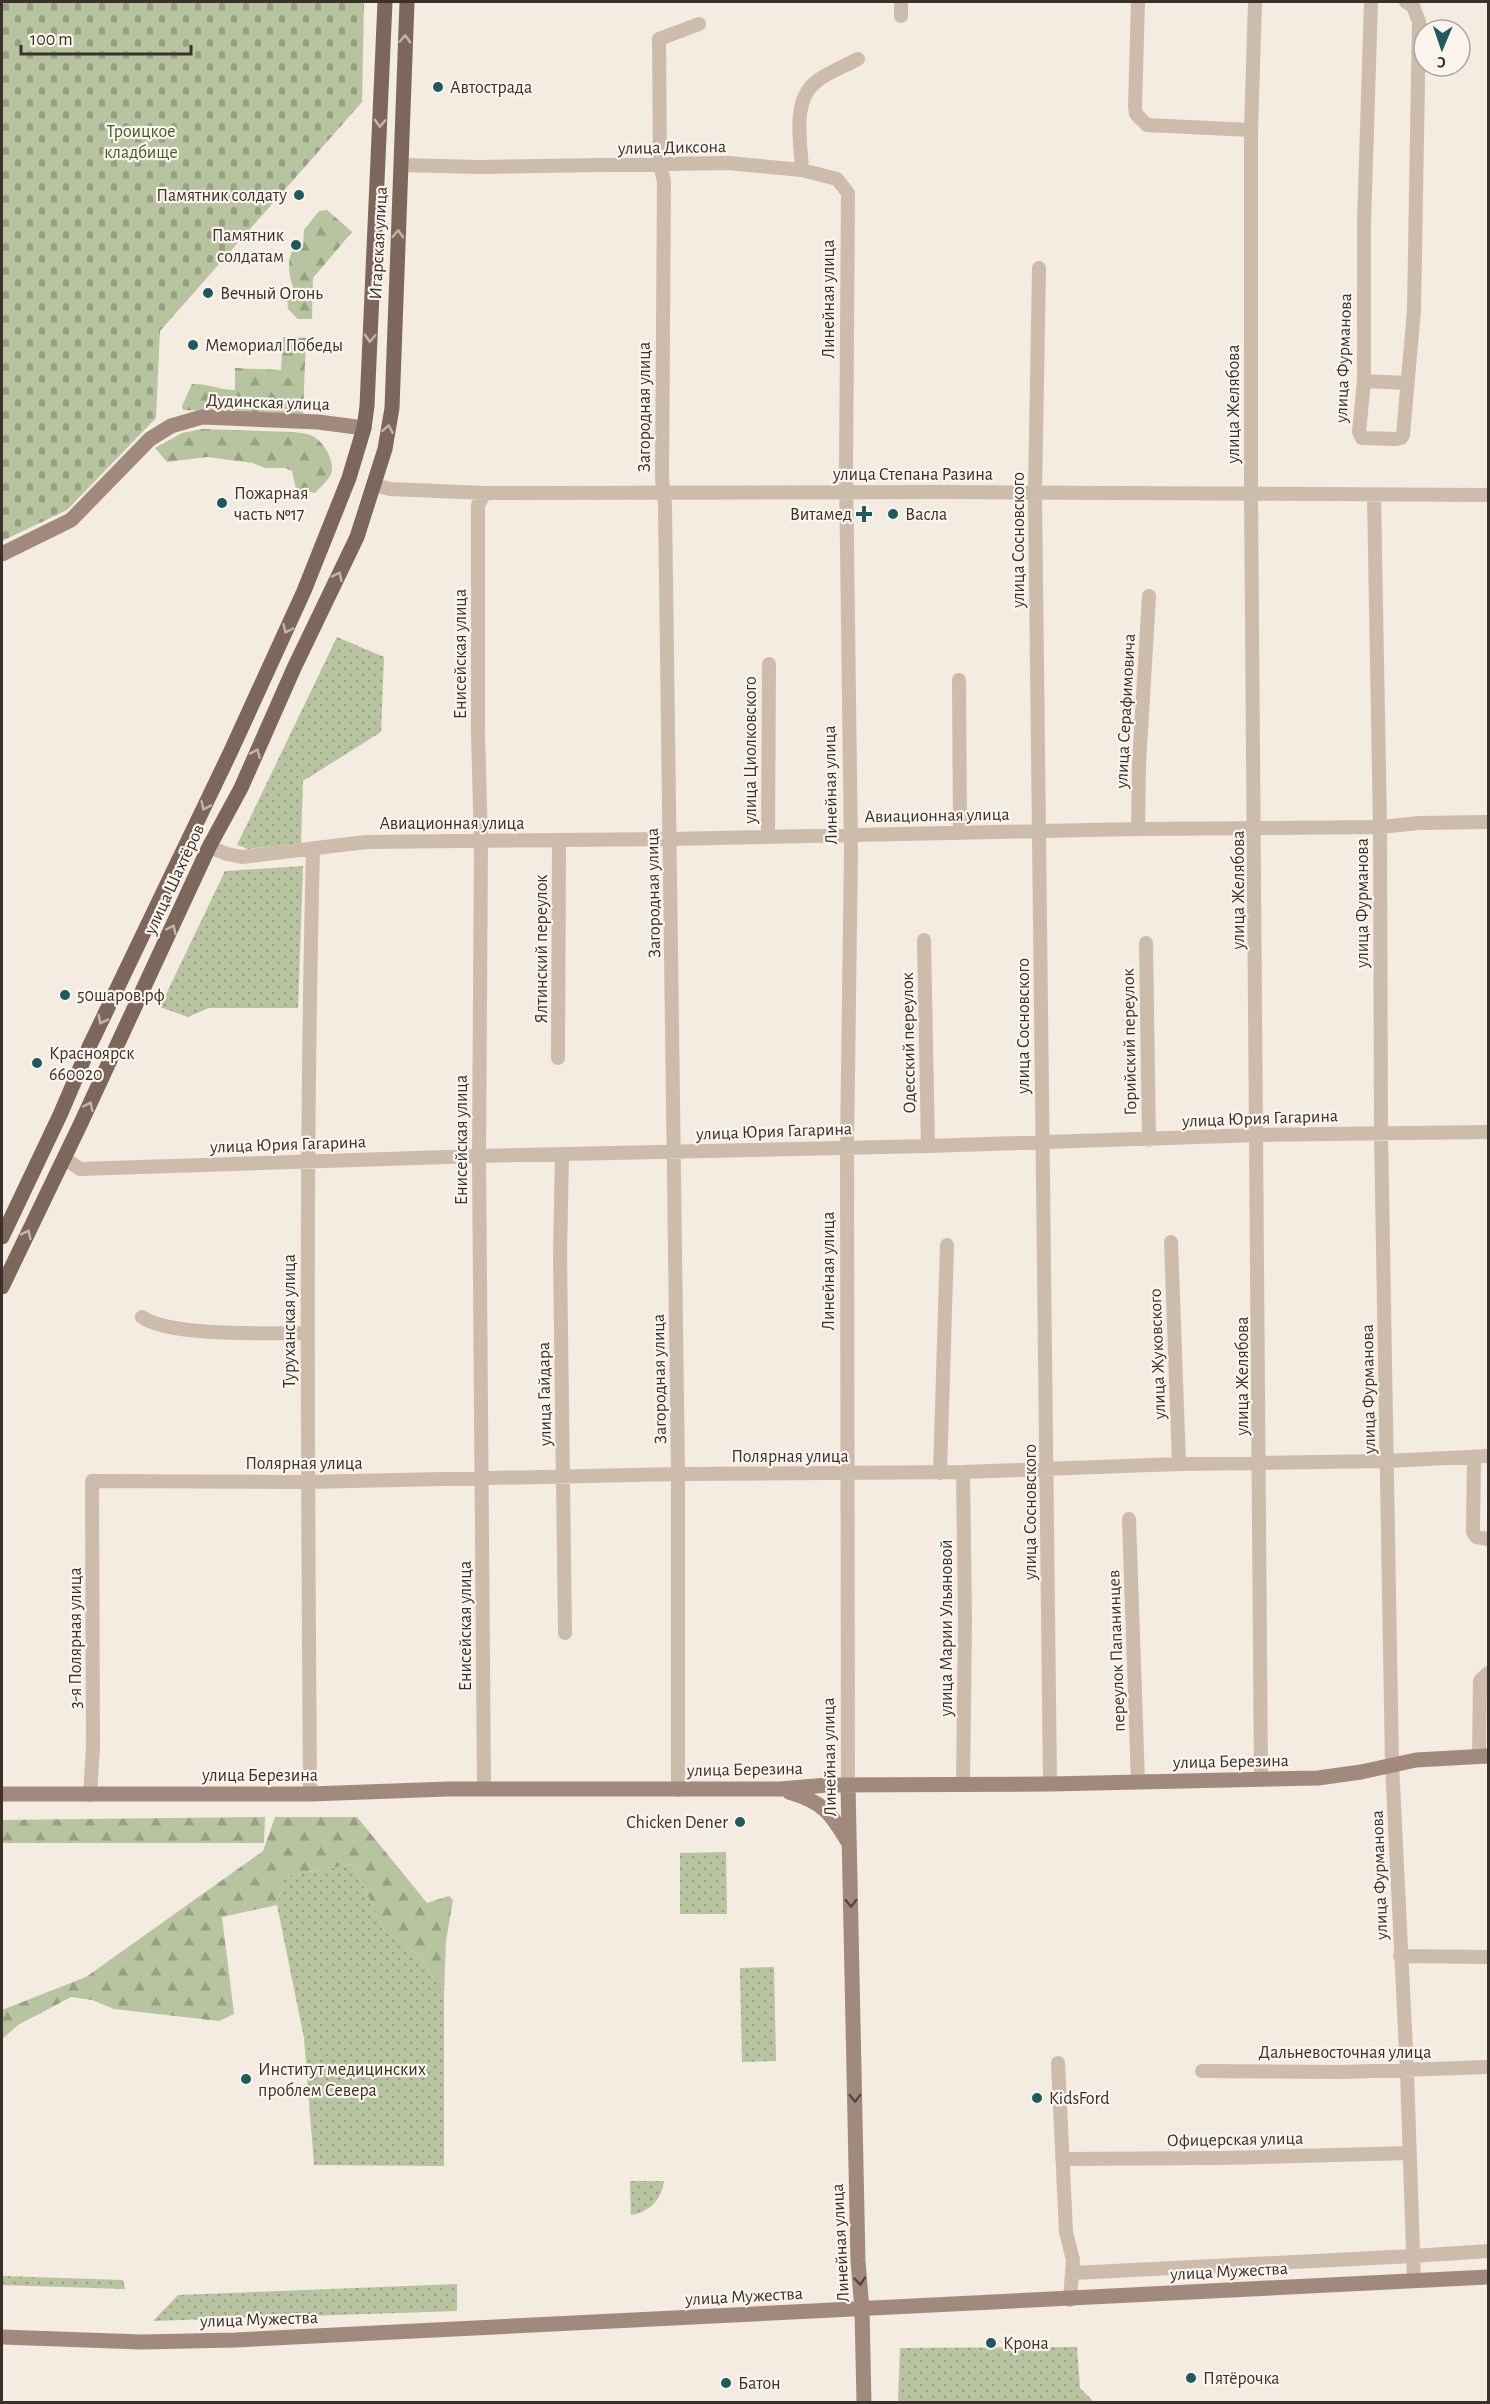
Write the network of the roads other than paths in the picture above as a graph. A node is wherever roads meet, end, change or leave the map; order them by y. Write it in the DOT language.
graph roads {
  1 [pos="385,2"];
  2 [pos="407,2"];
  3 [pos="1138,2"];
  4 [pos="1255,2"];
  5 [pos="1371,2"];
  6 [pos="1406,2"];
  7 [pos="699,24"];
  8 [pos="858,59"];
  9 [pos="1251,130"];
  10 [pos="402,165"];
  11 [pos="660,165"];
  12 [pos="802,170"];
  13 [pos="1039,268"];
  14 [pos="1364,381"];
  15 [pos="1406,383"];
  16 [pos="364,428"];
  17 [pos="349,478"];
  18 [pos="374,485"];
  19 [pos="663,492"];
  20 [pos="846,492"];
  21 [pos="485,493"];
  22 [pos="1035,493"];
  23 [pos="1251,495"];
  24 [pos="1374,495"];
  25 [pos="1488,495"];
  26 [pos="2,554"];
  27 [pos="1149,596"];
  28 [pos="769,664"];
  29 [pos="959,680"];
  30 [pos="1488,822"];
  31 [pos="1380,827"];
  32 [pos="1138,829"];
  33 [pos="1255,829"];
  34 [pos="1040,832"];
  35 [pos="960,833"];
  36 [pos="850,834"];
  37 [pos="768,836"];
  38 [pos="670,839"];
  39 [pos="481,841"];
  40 [pos="559,841"];
  41 [pos="209,847"];
  42 [pos="313,849"];
  43 [pos="924,940"];
  44 [pos="1146,943"];
  45 [pos="558,1058"];
  46 [pos="1488,1132"];
  47 [pos="1381,1133"];
  48 [pos="1258,1135"];
  49 [pos="1149,1140"];
  50 [pos="1042,1143"];
  51 [pos="928,1146"];
  52 [pos="847,1147"];
  53 [pos="673,1152"];
  54 [pos="562,1155"];
  55 [pos="478,1156"];
  56 [pos="64,1158"];
  57 [pos="307,1161"];
  58 [pos="2,1238"];
  59 [pos="1171,1242"];
  60 [pos="947,1245"];
  61 [pos="2,1287"];
  62 [pos="142,1317"];
  63 [pos="306,1333"];
  64 [pos="1481,1456"];
  65 [pos="1387,1461"];
  66 [pos="1260,1463"];
  67 [pos="1179,1464"];
  68 [pos="1048,1469"];
  69 [pos="963,1472"];
  70 [pos="847,1473"];
  71 [pos="940,1473"];
  72 [pos="678,1474"];
  73 [pos="482,1478"];
  74 [pos="563,1478"];
  75 [pos="92,1481"];
  76 [pos="307,1482"];
  77 [pos="1129,1519"];
  78 [pos="1488,1539"];
  79 [pos="565,1633"];
  80 [pos="1488,1673"];
  81 [pos="1484,1756"];
  82 [pos="1392,1764"];
  83 [pos="1261,1779"];
  84 [pos="1138,1782"];
  85 [pos="963,1784"];
  86 [pos="1050,1784"];
  87 [pos="848,1785"];
  88 [pos="484,1789"];
  89 [pos="780,1789"];
  90 [pos="678,1790"];
  91 [pos="2,1794"];
  92 [pos="310,1794"];
  93 [pos="90,1795"];
  94 [pos="850,1845"];
  95 [pos="1400,1956"];
  96 [pos="1488,1957"];
  97 [pos="1058,2063"];
  98 [pos="1488,2067"];
  99 [pos="1202,2071"];
  100 [pos="1407,2071"];
  101 [pos="1410,2153"];
  102 [pos="1062,2159"];
  103 [pos="1488,2251"];
  104 [pos="1413,2256"];
  105 [pos="1073,2273"];
  106 [pos="1488,2277"];
  107 [pos="1414,2281"];
  108 [pos="1070,2300"];
  109 [pos="862,2310"];
  110 [pos="2,2337"];
  111 [pos="864,2403"];
  1 -- 16 [label="main road, Игарская улица, one-way"];
  10 -- 2 [label="main road, Игарская улица, one-way"];
  3 -- 9 [label="street"];
  4 -- 9 [label="street, улица Желябова"];
  5 -- 14 [label="street, улица Фурманова"];
  6 -- 15 [label="street, улица Фурманова"];
  7 -- 11 [label="street, Загородная улица"];
  8 -- 12 [label="street"];
  9 -- 23 [label="street, улица Желябова"];
  10 -- 11 [label="street, улица Диксона"];
  18 -- 10 [label="main road, Игарская улица, one-way"];
  11 -- 12 [label="street, улица Диксона"];
  11 -- 19 [label="street, Загородная улица"];
  12 -- 20 [label="street, Линейная улица"];
  13 -- 22 [label="street, улица Сосновского"];
  14 -- 15 [label="street"];
  14 -- 15 [label="street, улица Фурманова"];
  16 -- 17 [label="main road, Игарская улица"];
  16 -- 26 [label="street, Дудинская улица"];
  17 -- 58 [label="main road, улица Шахтёров, one-way"];
  18 -- 21 [label="street, улица Степана Разина"];
  41 -- 18 [label="main road, улица Шахтёров, one-way"];
  19 -- 20 [label="street, улица Степана Разина"];
  19 -- 21 [label="street, улица Степана Разина"];
  19 -- 38 [label="street, Загородная улица"];
  20 -- 22 [label="street, улица Степана Разина"];
  20 -- 36 [label="street, Линейная улица"];
  21 -- 39 [label="street, Енисейская улица"];
  22 -- 23 [label="street, улица Степана Разина"];
  22 -- 34 [label="street, улица Сосновского"];
  23 -- 24 [label="street, улица Степана Разина"];
  23 -- 33 [label="street, улица Желябова"];
  24 -- 25 [label="street, улица Степана Разина"];
  24 -- 31 [label="street, улица Фурманова"];
  27 -- 32 [label="street, улица Серафимовича"];
  28 -- 37 [label="street, улица Циолковского"];
  29 -- 35 [label="street"];
  30 -- 31 [label="street, Авиационная улица"];
  31 -- 33 [label="street, Авиационная улица"];
  31 -- 47 [label="street, улица Фурманова"];
  32 -- 33 [label="street, Авиационная улица"];
  32 -- 34 [label="street, Авиационная улица"];
  33 -- 48 [label="street, улица Желябова"];
  34 -- 35 [label="street, Авиационная улица"];
  34 -- 50 [label="street, улица Сосновского"];
  35 -- 36 [label="street, Авиационная улица"];
  36 -- 37 [label="street, Авиационная улица"];
  36 -- 52 [label="street, Линейная улица"];
  37 -- 38 [label="street, Авиационная улица"];
  38 -- 40 [label="street, Авиационная улица"];
  38 -- 53 [label="street, Загородная улица"];
  39 -- 40 [label="street, Авиационная улица"];
  39 -- 42 [label="street, Авиационная улица"];
  39 -- 55 [label="street, Енисейская улица"];
  40 -- 45 [label="street, Ялтинский переулок"];
  41 -- 42 [label="street, Авиационная улица"];
  56 -- 41 [label="main road, улица Шахтёров, one-way"];
  42 -- 57 [label="street, Туруханская улица"];
  43 -- 51 [label="street, Одесский переулок"];
  44 -- 49 [label="street, Горийский переулок"];
  46 -- 47 [label="street, улица Юрия Гагарина"];
  47 -- 48 [label="street, улица Юрия Гагарина"];
  47 -- 65 [label="street, улица Фурманова"];
  48 -- 49 [label="street, улица Юрия Гагарина"];
  48 -- 66 [label="street, улица Желябова"];
  49 -- 50 [label="street, улица Юрия Гагарина"];
  50 -- 51 [label="street, улица Юрия Гагарина"];
  50 -- 68 [label="street, улица Сосновского"];
  51 -- 52 [label="street, улица Юрия Гагарина"];
  52 -- 53 [label="street, улица Юрия Гагарина"];
  52 -- 70 [label="street, Линейная улица"];
  53 -- 54 [label="street, улица Юрия Гагарина"];
  53 -- 72 [label="street, Загородная улица"];
  54 -- 55 [label="street, улица Юрия Гагарина"];
  54 -- 74 [label="street, улица Гайдара"];
  55 -- 57 [label="street, улица Юрия Гагарина"];
  55 -- 73 [label="street, Енисейская улица"];
  56 -- 57 [label="street, улица Юрия Гагарина"];
  61 -- 56 [label="main road, улица Шахтёров, one-way"];
  57 -- 63 [label="street, Туруханская улица"];
  59 -- 67 [label="street, улица Жуковского"];
  60 -- 71 [label="street"];
  62 -- 63 [label="street"];
  63 -- 76 [label="street, Туруханская улица"];
  64 -- 65 [label="street, Полярная улица"];
  64 -- 78 [label="street"];
  65 -- 66 [label="street, Полярная улица"];
  65 -- 82 [label="street, улица Фурманова"];
  66 -- 67 [label="street, Полярная улица"];
  66 -- 83 [label="street, улица Желябова"];
  67 -- 68 [label="street, Полярная улица"];
  68 -- 69 [label="street, Полярная улица"];
  68 -- 86 [label="street, улица Сосновского"];
  69 -- 71 [label="street, Полярная улица"];
  69 -- 85 [label="street, улица Марии Ульяновой"];
  70 -- 71 [label="street, Полярная улица"];
  70 -- 72 [label="street, Полярная улица"];
  70 -- 87 [label="street, Линейная улица"];
  72 -- 74 [label="street, Полярная улица"];
  72 -- 90 [label="street, Загородная улица"];
  73 -- 74 [label="street, Полярная улица"];
  73 -- 76 [label="street, Полярная улица"];
  73 -- 88 [label="street, Енисейская улица"];
  74 -- 79 [label="street, улица Гайдара"];
  75 -- 76 [label="street, Полярная улица"];
  75 -- 93 [label="street, 3-я Полярная улица"];
  76 -- 92 [label="street, Туруханская улица"];
  77 -- 84 [label="street, переулок Папанинцев"];
  80 -- 81 [label="street"];
  81 -- 82 [label="street, улица Березина"];
  82 -- 83 [label="street, улица Березина"];
  82 -- 95 [label="street, улица Фурманова"];
  83 -- 84 [label="street, улица Березина"];
  84 -- 86 [label="street, улица Березина"];
  85 -- 86 [label="street, улица Березина"];
  85 -- 87 [label="street, улица Березина"];
  87 -- 89 [label="street, улица Березина"];
  87 -- 94 [label="street, Линейная улица"];
  88 -- 90 [label="street, улица Березина"];
  88 -- 92 [label="street, улица Березина"];
  89 -- 90 [label="street, улица Березина"];
  89 -- 94 [label="street"];
  91 -- 93 [label="street, улица Березина"];
  92 -- 93 [label="street, улица Березина"];
  94 -- 109 [label="street, Линейная улица, one-way"];
  95 -- 96 [label="street"];
  95 -- 100 [label="street, улица Фурманова"];
  97 -- 102 [label="street"];
  98 -- 100 [label="street, Дальневосточная улица"];
  99 -- 100 [label="street, Дальневосточная улица"];
  100 -- 101 [label="street, улица Фурманова"];
  101 -- 102 [label="street, Офицерская улица"];
  101 -- 104 [label="street, улица Фурманова"];
  102 -- 105 [label="street"];
  103 -- 104 [label="street"];
  104 -- 105 [label="street"];
  104 -- 107 [label="street, улица Фурманова"];
  105 -- 108 [label="street"];
  106 -- 107 [label="street, улица Мужества"];
  107 -- 108 [label="street, улица Мужества"];
  108 -- 109 [label="street, улица Мужества"];
  109 -- 110 [label="street, улица Мужества"];
  109 -- 111 [label="street, Линейная улица"];
}
